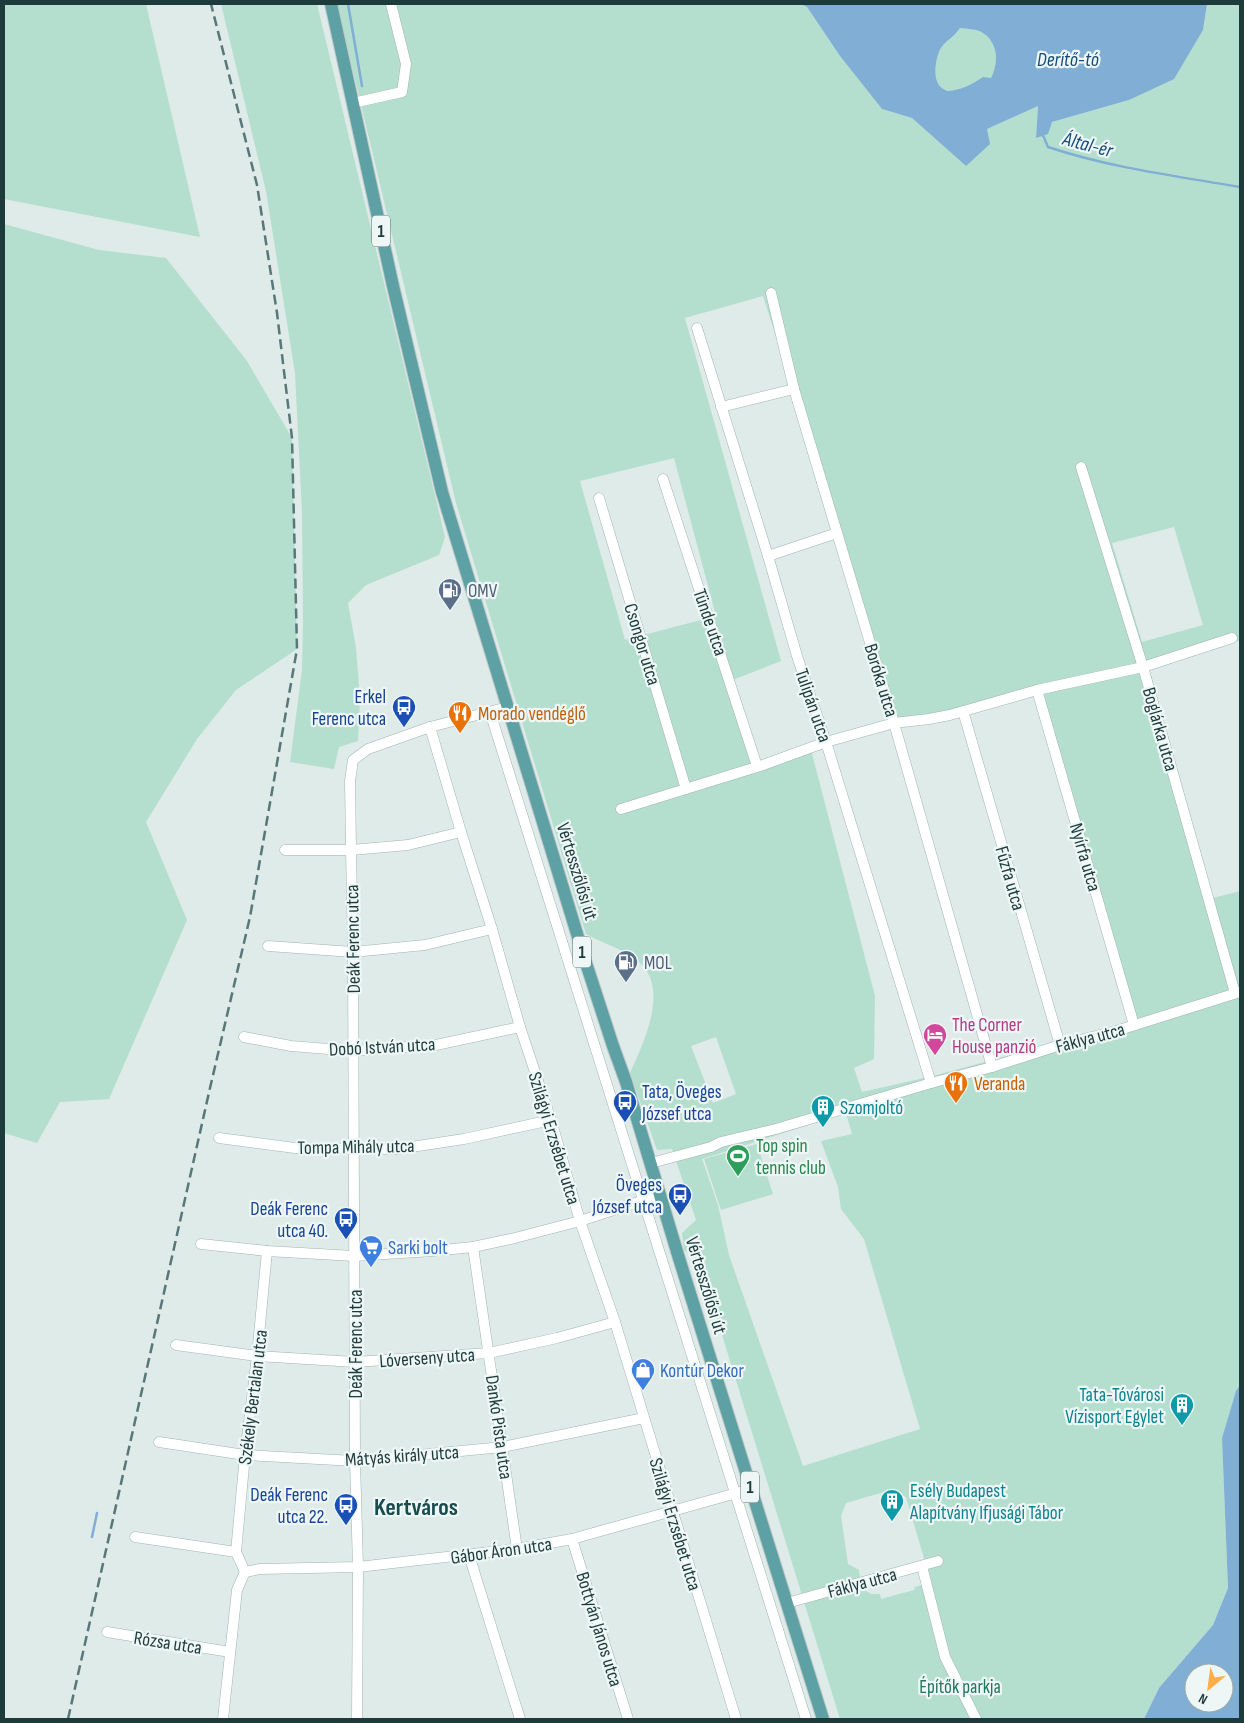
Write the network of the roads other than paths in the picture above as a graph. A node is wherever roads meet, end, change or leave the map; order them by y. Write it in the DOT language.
graph roads {
  1 [pos="331,4"];
  2 [pos="391,4"];
  3 [pos="353,103"];
  4 [pos="771,294"];
  5 [pos="697,328"];
  6 [pos="794,389"];
  7 [pos="721,407"];
  8 [pos="1081,467"];
  9 [pos="663,479"];
  10 [pos="599,498"];
  11 [pos="837,533"];
  12 [pos="768,556"];
  13 [pos="1232,638"];
  14 [pos="1143,667"];
  15 [pos="1037,690"];
  16 [pos="508,707"];
  17 [pos="963,711"];
  18 [pos="490,712"];
  19 [pos="894,723"];
  20 [pos="430,727"];
  21 [pos="826,742"];
  22 [pos="758,766"];
  23 [pos="686,789"];
  24 [pos="539,806"];
  25 [pos="621,809"];
  26 [pos="521,812"];
  27 [pos="461,832"];
  28 [pos="285,850"];
  29 [pos="351,850"];
  30 [pos="492,929"];
  31 [pos="268,946"];
  32 [pos="353,952"];
  33 [pos="1238,993"];
  34 [pos="1134,1025"];
  35 [pos="520,1027"];
  36 [pos="244,1038"];
  37 [pos="1060,1045"];
  38 [pos="353,1051"];
  39 [pos="992,1067"];
  40 [pos="931,1083"];
  41 [pos="551,1120"];
  42 [pos="219,1138"];
  43 [pos="353,1149"];
  44 [pos="651,1163"];
  45 [pos="660,1195"];
  46 [pos="643,1201"];
  47 [pos="580,1221"];
  48 [pos="201,1244"];
  49 [pos="472,1247"];
  50 [pos="267,1251"];
  51 [pos="354,1256"];
  52 [pos="615,1322"];
  53 [pos="176,1345"];
  54 [pos="489,1353"];
  55 [pos="257,1356"];
  56 [pos="356,1362"];
  57 [pos="644,1418"];
  58 [pos="159,1442"];
  59 [pos="503,1447"];
  60 [pos="245,1455"];
  61 [pos="355,1461"];
  62 [pos="751,1489"];
  63 [pos="734,1493"];
  64 [pos="672,1512"];
  65 [pos="135,1537"];
  66 [pos="572,1539"];
  67 [pos="517,1549"];
  68 [pos="236,1552"];
  69 [pos="469,1555"];
  70 [pos="938,1562"];
  71 [pos="922,1566"];
  72 [pos="358,1567"];
  73 [pos="245,1572"];
  74 [pos="787,1603"];
  75 [pos="107,1632"];
  76 [pos="230,1652"];
  77 [pos="223,1719"];
  78 [pos="357,1719"];
  79 [pos="520,1719"];
  80 [pos="628,1719"];
  81 [pos="736,1719"];
  82 [pos="806,1719"];
  83 [pos="823,1719"];
  84 [pos="976,1719"];
  1 -- 3 [label="main road, 1"];
  2 -- 3 [label="street"];
  3 -- 16 [label="main road, Vértesszőlősi út / 1"];
  4 -- 6 [label="street, Boróka utca"];
  5 -- 7 [label="street, Tulipán utca"];
  6 -- 7 [label="street"];
  6 -- 11 [label="street, Boróka utca"];
  7 -- 12 [label="street, Tulipán utca"];
  8 -- 14 [label="street, Boglárka utca"];
  9 -- 22 [label="street, Tünde utca"];
  10 -- 23 [label="street, Csongor utca"];
  11 -- 12 [label="street"];
  11 -- 19 [label="street, Boróka utca"];
  12 -- 21 [label="street, Tulipán utca"];
  13 -- 14 [label="street"];
  14 -- 15 [label="street"];
  14 -- 33 [label="street, Boglárka utca"];
  15 -- 17 [label="street"];
  15 -- 34 [label="street, Nyírfa utca"];
  16 -- 18 [label="street"];
  16 -- 24 [label="main road, Vértesszőlősi út / 1"];
  17 -- 19 [label="street"];
  17 -- 37 [label="street, Fűzfa utca"];
  18 -- 20 [label="street"];
  18 -- 26 [label="street, Vértesszőlősi út"];
  19 -- 21 [label="street"];
  19 -- 39 [label="street, Boróka utca"];
  20 -- 27 [label="street, Szilágyi Erzsébet utca"];
  20 -- 29 [label="street, Deák Ferenc utca"];
  21 -- 22 [label="street"];
  21 -- 40 [label="street, Tulipán utca"];
  22 -- 23 [label="street"];
  23 -- 25 [label="street"];
  24 -- 26 [label="street, Vértesszőlősi út"];
  24 -- 44 [label="main road, Vértesszőlősi út / 1"];
  26 -- 46 [label="street, Vértesszőlősi út"];
  27 -- 29 [label="street"];
  27 -- 30 [label="street, Szilágyi Erzsébet utca"];
  28 -- 29 [label="street"];
  29 -- 32 [label="street, Deák Ferenc utca"];
  30 -- 32 [label="street"];
  30 -- 35 [label="street, Szilágyi Erzsébet utca"];
  31 -- 32 [label="street"];
  32 -- 38 [label="street, Deák Ferenc utca"];
  33 -- 34 [label="street, Fáklya utca"];
  34 -- 37 [label="street, Fáklya utca"];
  35 -- 38 [label="street, Dobó István utca"];
  35 -- 41 [label="street, Szilágyi Erzsébet utca"];
  36 -- 38 [label="street, Dobó István utca"];
  37 -- 39 [label="street, Fáklya utca"];
  38 -- 43 [label="street, Deák Ferenc utca"];
  39 -- 40 [label="street, Fáklya utca"];
  40 -- 44 [label="street, Fáklya utca"];
  41 -- 43 [label="street, Tompa Mihály utca"];
  41 -- 47 [label="street, Szilágyi Erzsébet utca"];
  42 -- 43 [label="street, Tompa Mihály utca"];
  43 -- 51 [label="street, Deák Ferenc utca"];
  44 -- 45 [label="main road, Vértesszőlősi út / 1"];
  45 -- 46 [label="street"];
  45 -- 62 [label="main road, Vértesszőlősi út / 1"];
  46 -- 47 [label="street"];
  46 -- 63 [label="street, Vértesszőlősi út"];
  47 -- 49 [label="street"];
  47 -- 52 [label="street, Szilágyi Erzsébet utca"];
  48 -- 50 [label="street"];
  49 -- 51 [label="street"];
  49 -- 54 [label="street, Dankó Pista utca"];
  50 -- 51 [label="street"];
  50 -- 55 [label="street, Székely Bertalan utca"];
  51 -- 56 [label="street, Deák Ferenc utca"];
  52 -- 54 [label="street, Lóverseny utca"];
  52 -- 57 [label="street, Szilágyi Erzsébet utca"];
  53 -- 55 [label="street, Lóverseny utca"];
  54 -- 56 [label="street, Lóverseny utca"];
  54 -- 59 [label="street, Dankó Pista utca"];
  55 -- 56 [label="street, Lóverseny utca"];
  55 -- 60 [label="street, Székely Bertalan utca"];
  56 -- 61 [label="street, Deák Ferenc utca"];
  57 -- 59 [label="street, Mátyás király utca"];
  57 -- 64 [label="street, Szilágyi Erzsébet utca"];
  58 -- 60 [label="street, Mátyás király utca"];
  59 -- 61 [label="street, Mátyás király utca"];
  59 -- 67 [label="street, Dankó Pista utca"];
  60 -- 61 [label="street, Mátyás király utca"];
  60 -- 68 [label="street, Székely Bertalan utca"];
  61 -- 72 [label="street, Deák Ferenc utca"];
  62 -- 63 [label="street, Gábor Áron utca"];
  62 -- 74 [label="main road, Vértesszőlősi út / 1"];
  63 -- 64 [label="street, Gábor Áron utca"];
  63 -- 82 [label="street, Vértesszőlősi út"];
  64 -- 66 [label="street, Gábor Áron utca"];
  64 -- 81 [label="street, Szilágyi Erzsébet utca"];
  65 -- 68 [label="street"];
  66 -- 67 [label="street, Gábor Áron utca"];
  66 -- 80 [label="street, Bottyán János utca"];
  67 -- 69 [label="street, Gábor Áron utca"];
  68 -- 73 [label="street, Székely Bertalan utca"];
  69 -- 72 [label="street, Gábor Áron utca"];
  69 -- 79 [label="street"];
  70 -- 71 [label="street, Fáklya utca"];
  71 -- 74 [label="street, Fáklya utca"];
  71 -- 84 [label="street"];
  72 -- 73 [label="street, Gábor Áron utca"];
  72 -- 78 [label="street, Deák Ferenc utca"];
  73 -- 76 [label="street"];
  74 -- 83 [label="main road, Vértesszőlősi út / 1"];
  75 -- 76 [label="street, Rózsa utca"];
  76 -- 77 [label="street"];
}
